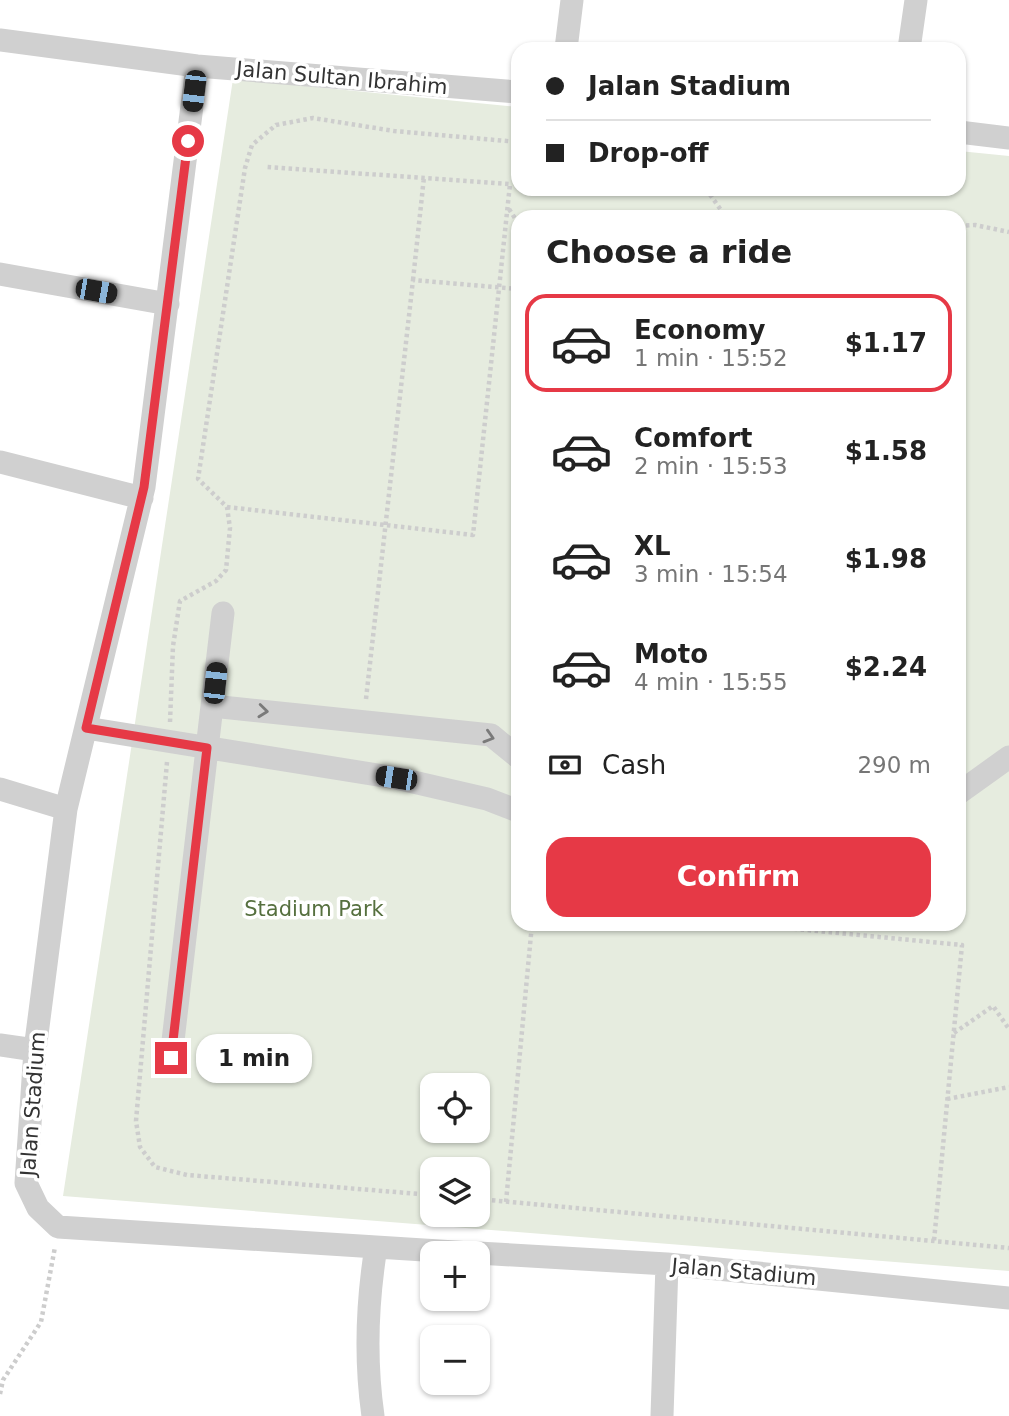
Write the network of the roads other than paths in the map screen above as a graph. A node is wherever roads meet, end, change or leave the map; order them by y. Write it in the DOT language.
graph roads {
  1 [pos="572,0"];
  2 [pos="916,0"];
  3 [pos="0,40"];
  4 [pos="567,42"];
  5 [pos="910,42"];
  6 [pos="197,66"];
  7 [pos="511,91"];
  8 [pos="966,133"];
  9 [pos="1009,138"];
  10 [pos="0,274"];
  11 [pos="167,304"];
  12 [pos="0,462"];
  13 [pos="142,498"];
  14 [pos="223,613"];
  15 [pos="212,706"];
  16 [pos="86,728"];
  17 [pos="207,748"];
  18 [pos="511,749"];
  19 [pos="1009,757"];
  20 [pos="966,788"];
  21 [pos="0,789"];
  22 [pos="511,808"];
  23 [pos="66,809"];
  24 [pos="0,1045"];
  25 [pos="35,1050"];
  26 [pos="171,1058"];
  27 [pos="376,1247"];
  28 [pos="420,1250"];
  29 [pos="490,1254"];
  30 [pos="667,1265"];
  31 [pos="1009,1298"];
  32 [pos="373,1416"];
  33 [pos="662,1416"];
  1 -- 4 [label="street"];
  2 -- 5 [label="street"];
  3 -- 6 [label="street, Jalan Sultan Ibrahim"];
  6 -- 7 [label="street, Jalan Sultan Ibrahim"];
  6 -- 11 [label="street, Jalan Stadium"];
  8 -- 9 [label="street"];
  10 -- 11 [label="street"];
  11 -- 13 [label="street, Jalan Stadium"];
  12 -- 13 [label="street"];
  13 -- 16 [label="street, Jalan Stadium"];
  14 -- 15 [label="street"];
  15 -- 17 [label="street"];
  15 -- 18 [label="street, one-way"];
  16 -- 17 [label="street"];
  16 -- 23 [label="street, Jalan Stadium"];
  17 -- 22 [label="street"];
  17 -- 26 [label="street"];
  19 -- 20 [label="street"];
  21 -- 23 [label="street"];
  23 -- 25 [label="street, Jalan Stadium"];
  24 -- 25 [label="street"];
  25 -- 27 [label="street, Jalan Stadium"];
  27 -- 28 [label="street"];
  27 -- 32 [label="street"];
  29 -- 30 [label="street, Jalan Stadium"];
  30 -- 31 [label="street, Jalan Stadium"];
  30 -- 33 [label="street"];
}
